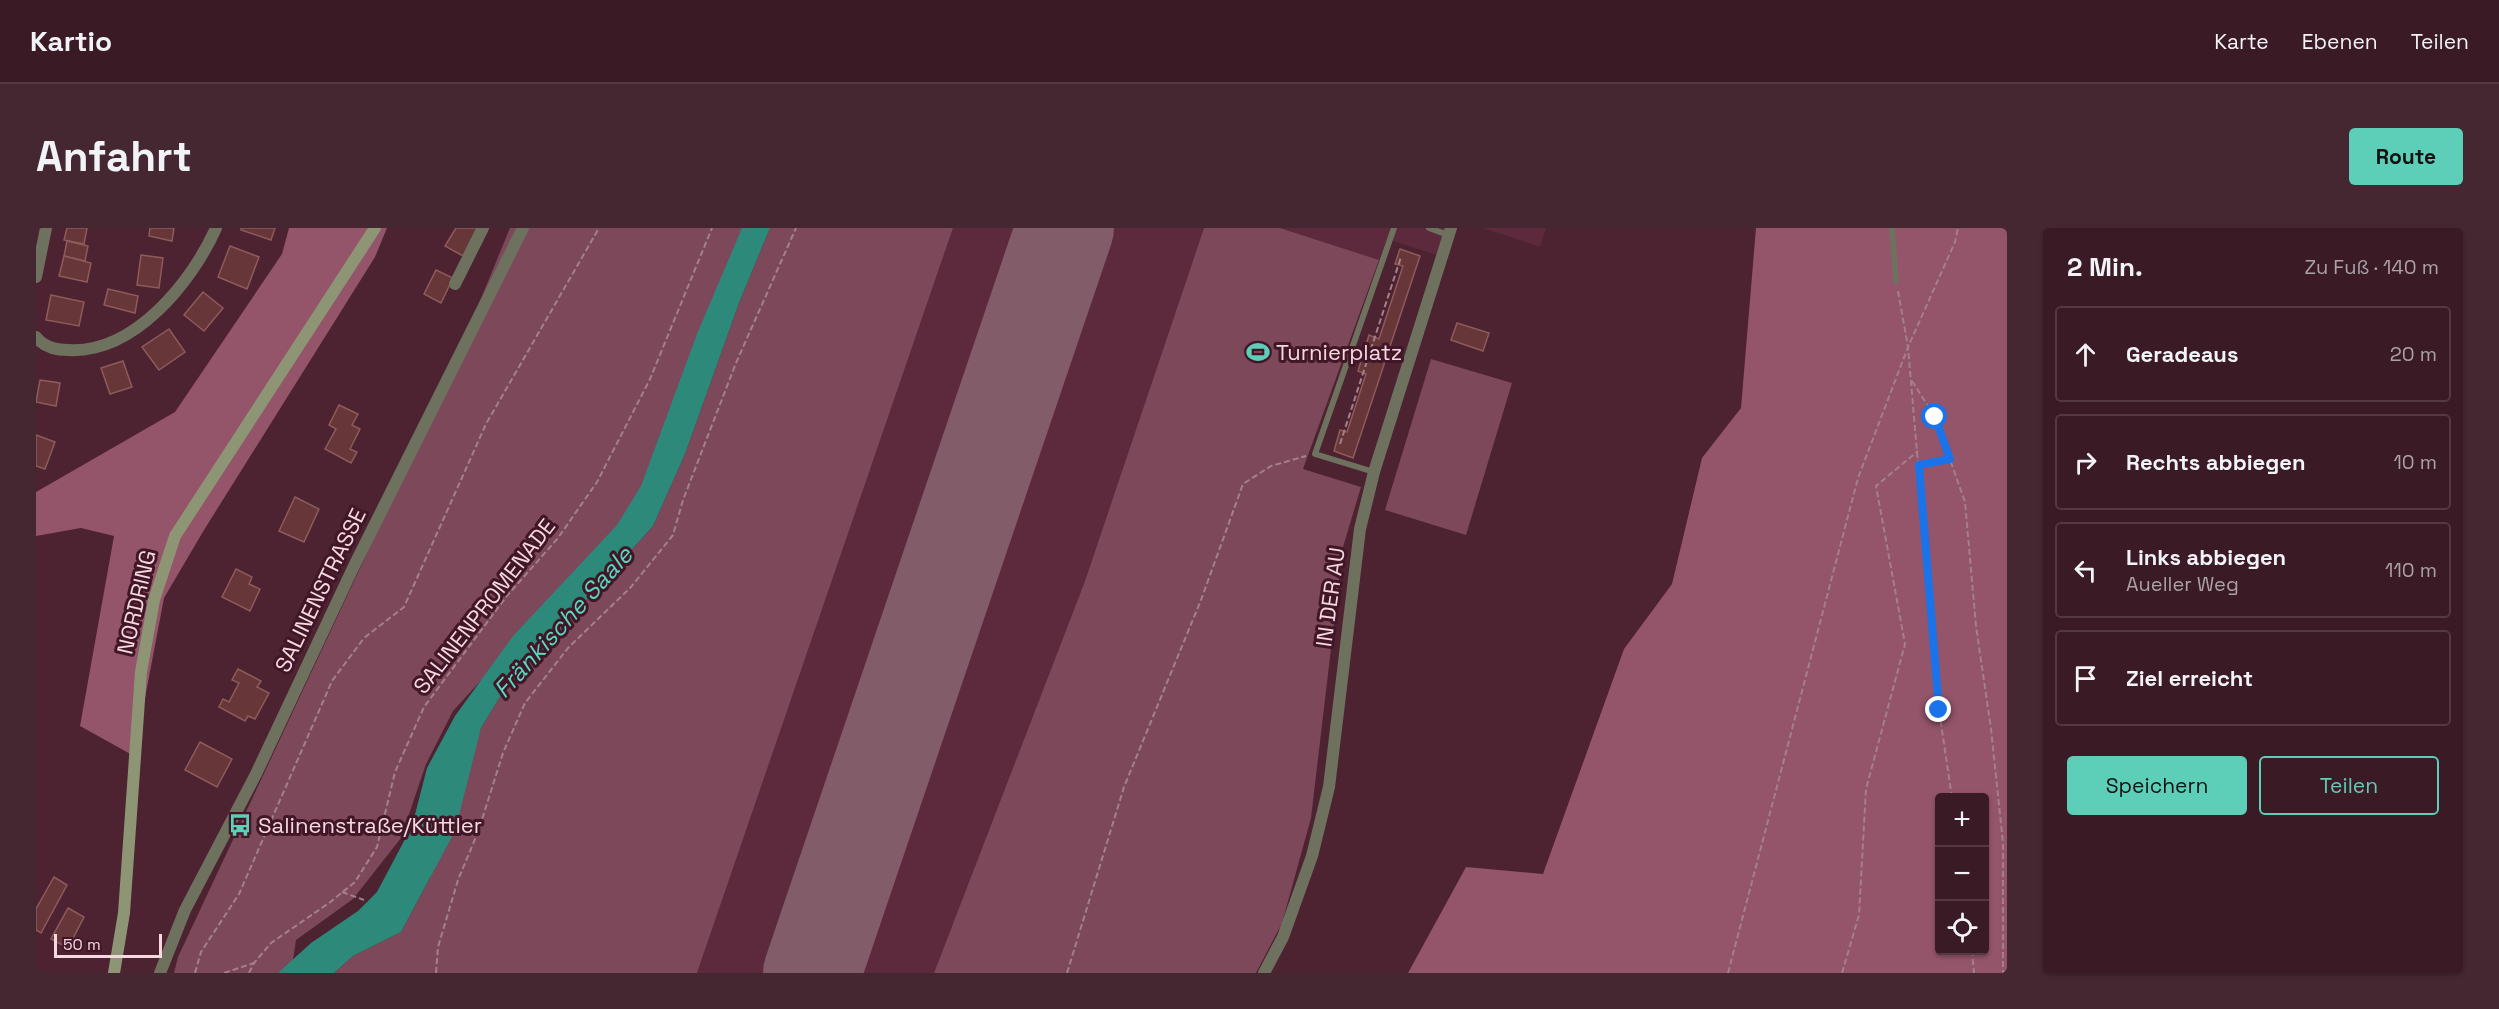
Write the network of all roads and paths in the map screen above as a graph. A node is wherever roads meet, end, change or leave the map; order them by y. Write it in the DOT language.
graph roads {
  1 [pos="46,228"];
  2 [pos="216,228"];
  3 [pos="375,228"];
  4 [pos="483,228"];
  5 [pos="523,228"];
  6 [pos="599,228"];
  7 [pos="712,228"];
  8 [pos="796,228"];
  9 [pos="1394,228"];
  10 [pos="1429,228"];
  11 [pos="1892,228"];
  12 [pos="1958,228"];
  13 [pos="1450,232"];
  14 [pos="40,241"];
  15 [pos="1401,257"];
  16 [pos="36,277"];
  17 [pos="1896,281"];
  18 [pos="455,284"];
  19 [pos="36,337"];
  20 [pos="1908,347"];
  21 [pos="1912,381"];
  22 [pos="1340,444"];
  23 [pos="1918,451"];
  24 [pos="1315,454"];
  25 [pos="1950,459"];
  26 [pos="1919,465"];
  27 [pos="1374,472"];
  28 [pos="1951,793"];
  29 [pos="342,892"];
  30 [pos="363,900"];
  31 [pos="1972,955"];
  32 [pos="254,963"];
  33 [pos="114,973"];
  34 [pos="160,973"];
  35 [pos="195,973"];
  36 [pos="224,973"];
  37 [pos="249,973"];
  38 [pos="436,973"];
  39 [pos="1067,973"];
  40 [pos="1264,973"];
  41 [pos="1728,973"];
  42 [pos="1842,973"];
  43 [pos="1974,973"];
  44 [pos="2003,973"];
  1 -- 14 [label="street"];
  2 -- 19 [label="street"];
  3 -- 33 [label="main road, NORDRING"];
  4 -- 18 [label="street"];
  5 -- 34 [label="street, SALINENSTRASSE"];
  6 -- 35 [label="path"];
  7 -- 29 [label="path, SALINENPROMENADE"];
  8 -- 38 [label="path"];
  9 -- 24 [label="lane"];
  10 -- 13 [label="lane"];
  11 -- 17 [label="lane"];
  12 -- 20 [label="path"];
  13 -- 27 [label="street, IN DER AU"];
  14 -- 16 [label="street"];
  15 -- 22 [label="path"];
  17 -- 20 [label="path"];
  20 -- 21 [label="path"];
  20 -- 41 [label="path"];
  21 -- 23 [label="path"];
  21 -- 25 [label="path"];
  23 -- 26 [label="path"];
  23 -- 42 [label="path"];
  24 -- 27 [label="lane"];
  24 -- 39 [label="path"];
  25 -- 26 [label="path"];
  25 -- 44 [label="path"];
  26 -- 28 [label="path"];
  27 -- 40 [label="street, IN DER AU"];
  29 -- 30 [label="path"];
  29 -- 32 [label="path, SALINENPROMENADE"];
  31 -- 43 [label="path"];
  32 -- 36 [label="path"];
  32 -- 37 [label="path, SALINENPROMENADE"];
}
